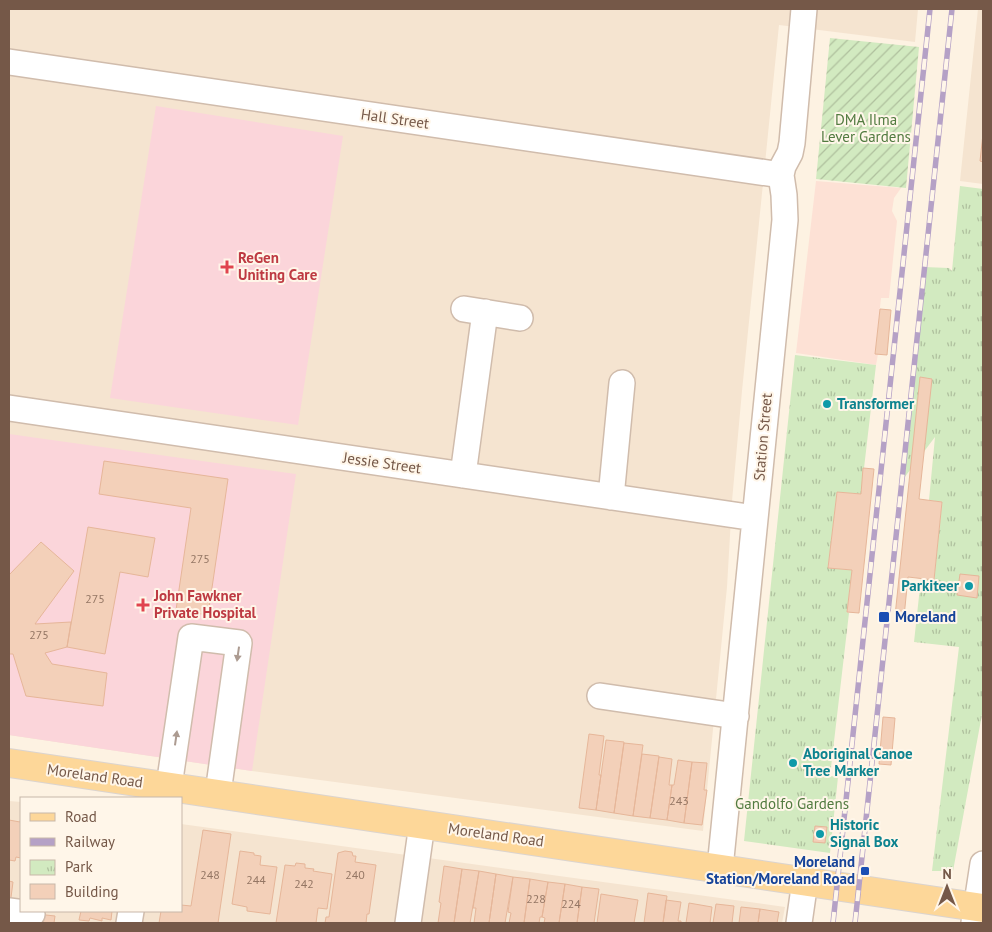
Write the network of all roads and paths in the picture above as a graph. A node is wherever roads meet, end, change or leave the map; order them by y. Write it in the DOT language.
graph roads {
  1 [pos="804,9"];
  2 [pos="9,62"];
  3 [pos="781,175"];
  4 [pos="520,318"];
  5 [pos="622,383"];
  6 [pos="9,408"];
  7 [pos="462,475"];
  8 [pos="611,497"];
  9 [pos="755,518"];
  10 [pos="600,696"];
  11 [pos="736,716"];
  12 [pos="9,763"];
  13 [pos="156,789"];
  14 [pos="218,793"];
  15 [pos="422,824"];
  16 [pos="983,864"];
  17 [pos="720,868"];
  18 [pos="805,881"];
  19 [pos="978,912"];
  20 [pos="408,923"];
  21 [pos="799,923"];
  1 -- 3 [label="street, Station Street"];
  2 -- 3 [label="street, Hall Street"];
  3 -- 9 [label="street, Station Street"];
  4 -- 7 [label="street"];
  5 -- 8 [label="street"];
  6 -- 7 [label="street, Jessie Street"];
  7 -- 8 [label="street, Jessie Street"];
  8 -- 9 [label="street, Jessie Street"];
  9 -- 11 [label="street, Station Street"];
  10 -- 11 [label="street"];
  11 -- 17 [label="street, Station Street"];
  12 -- 13 [label="main road, Moreland Road"];
  13 -- 14 [label="main road, Moreland Road"];
  13 -- 14 [label="street, one-way"];
  14 -- 15 [label="main road, Moreland Road"];
  15 -- 17 [label="main road, Moreland Road"];
  15 -- 20 [label="street"];
  16 -- 19 [label="street"];
  17 -- 18 [label="main road, Moreland Road"];
  18 -- 19 [label="main road, Moreland Road"];
  18 -- 21 [label="street"];
}
